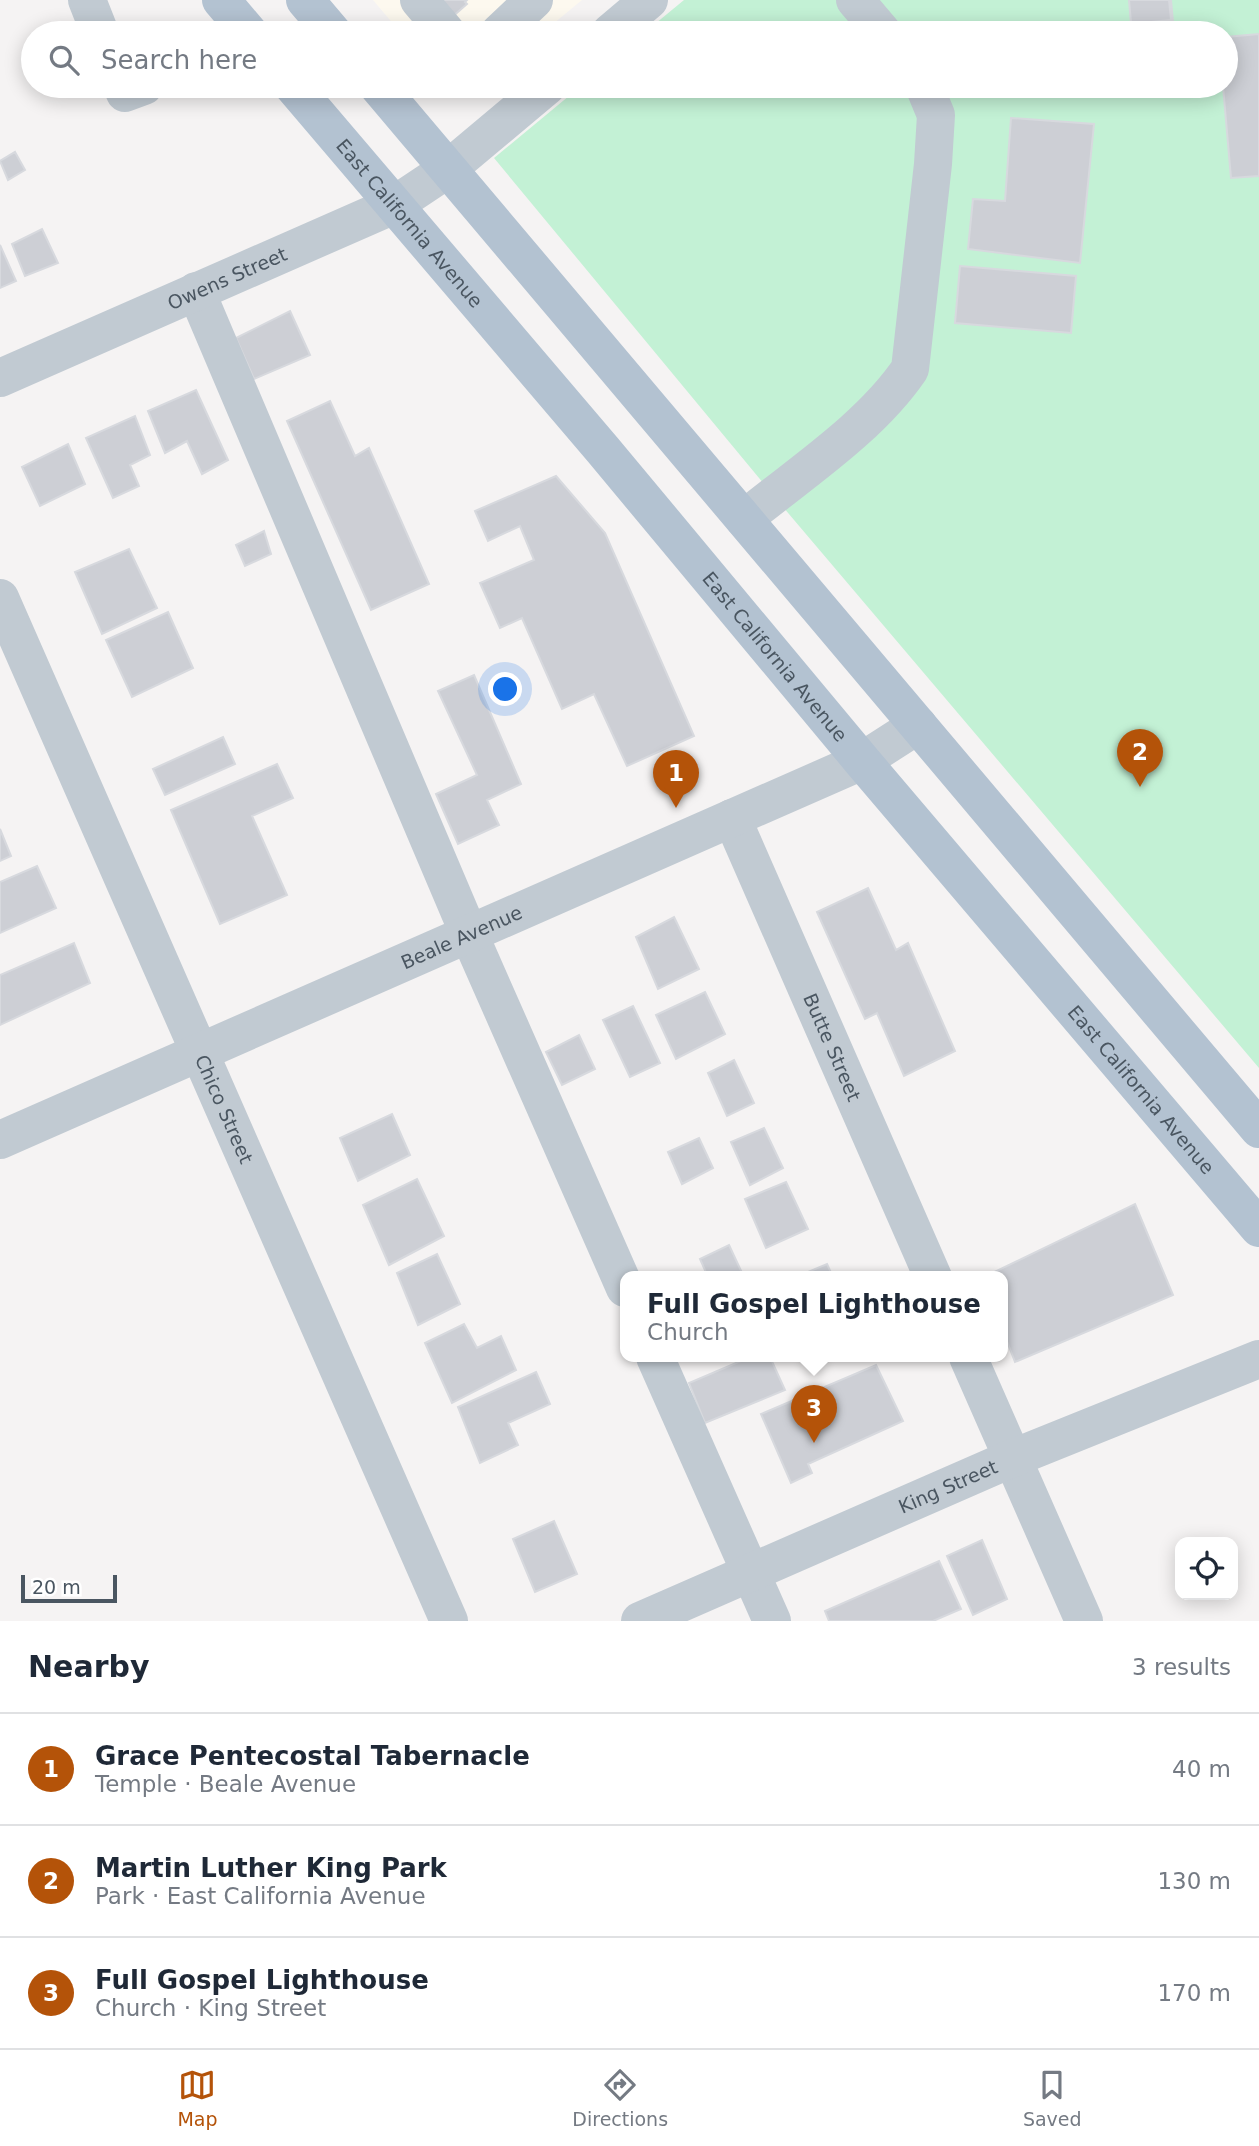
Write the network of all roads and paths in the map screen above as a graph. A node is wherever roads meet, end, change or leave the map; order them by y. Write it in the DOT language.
graph roads {
  1 [pos="87,0"];
  2 [pos="305,0"];
  3 [pos="419,0"];
  4 [pos="534,0"];
  5 [pos="855,0"];
  6 [pos="643,2"];
  7 [pos="95,21"];
  8 [pos="323,21"];
  9 [pos="437,21"];
  10 [pos="512,21"];
  11 [pos="623,21"];
  12 [pos="873,21"];
  13 [pos="303,98"];
  14 [pos="387,98"];
  15 [pos="533,98"];
  16 [pos="929,98"];
  17 [pos="448,169"];
  18 [pos="394,205"];
  19 [pos="196,292"];
  20 [pos="0,377"];
  21 [pos="744,519"];
  22 [pos="0,598"];
  23 [pos="918,725"];
  24 [pos="862,761"];
  25 [pos="732,818"];
  26 [pos="469,934"];
  27 [pos="200,1052"];
  28 [pos="1259,1129"];
  29 [pos="0,1140"];
  30 [pos="1259,1228"];
  31 [pos="930,1271"];
  32 [pos="620,1277"];
  33 [pos="1259,1359"];
  34 [pos="658,1362"];
  35 [pos="970,1362"];
  36 [pos="1013,1458"];
  37 [pos="750,1573"];
  38 [pos="449,1621"];
  39 [pos="640,1621"];
  40 [pos="772,1621"];
  41 [pos="1084,1621"];
  1 -- 7 [label="street"];
  2 -- 8 [label="main road"];
  3 -- 9 [label="street"];
  4 -- 10 [label="street"];
  5 -- 12 [label="street"];
  6 -- 11 [label="street"];
  13 -- 18 [label="main road, East California Avenue"];
  14 -- 17 [label="main road"];
  15 -- 17 [label="street, Owens Street"];
  16 -- 21 [label="street"];
  17 -- 18 [label="street, Owens Street"];
  17 -- 21 [label="main road"];
  18 -- 19 [label="street, Owens Street"];
  18 -- 24 [label="main road, East California Avenue"];
  19 -- 20 [label="street, Owens Street"];
  19 -- 26 [label="street"];
  21 -- 23 [label="main road"];
  22 -- 27 [label="street, Chico Street"];
  23 -- 24 [label="street, Beale Avenue"];
  23 -- 28 [label="main road"];
  24 -- 25 [label="street, Beale Avenue"];
  24 -- 30 [label="main road, East California Avenue"];
  25 -- 26 [label="street, Beale Avenue"];
  25 -- 31 [label="street, Butte Street"];
  26 -- 27 [label="street, Beale Avenue"];
  26 -- 32 [label="street"];
  27 -- 29 [label="street, Beale Avenue"];
  27 -- 38 [label="street, Chico Street"];
  33 -- 36 [label="street, King Street"];
  34 -- 37 [label="street"];
  35 -- 36 [label="street"];
  36 -- 37 [label="street, King Street"];
  36 -- 41 [label="street"];
  37 -- 39 [label="street, King Street"];
  37 -- 40 [label="street"];
}
